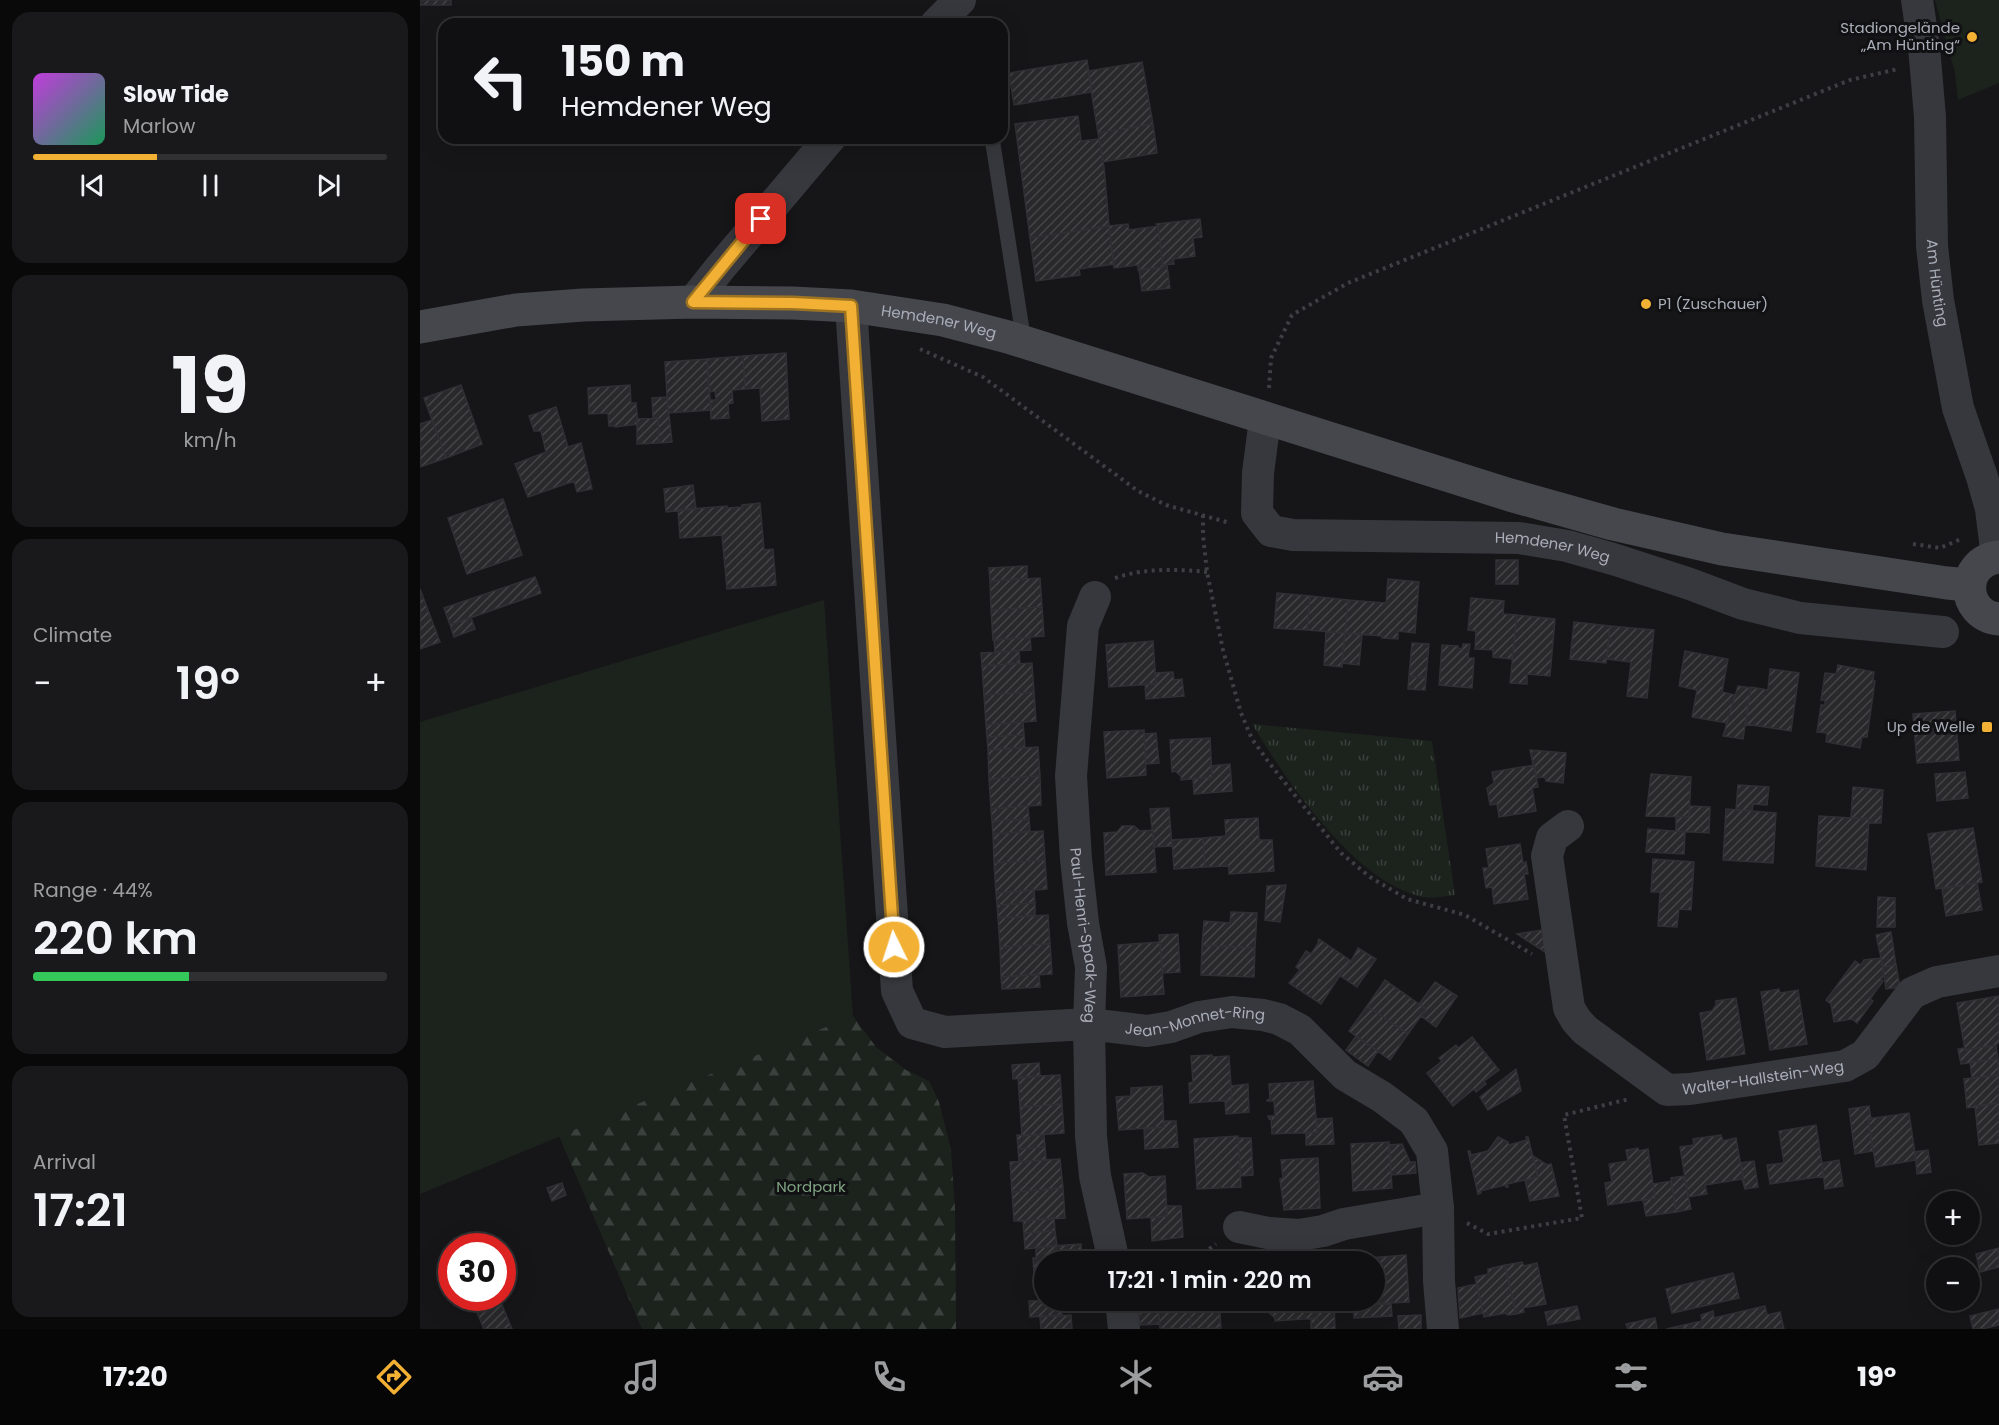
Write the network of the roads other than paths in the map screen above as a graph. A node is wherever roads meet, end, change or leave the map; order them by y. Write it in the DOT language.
graph roads {
  1 [pos="1917,0"];
  2 [pos="825,144"];
  3 [pos="993,144"];
  4 [pos="693,302"];
  5 [pos="851,306"];
  6 [pos="420,327"];
  7 [pos="1024,342"];
  8 [pos="1265,418"];
  9 [pos="1998,557"];
  10 [pos="1969,585"];
  11 [pos="1095,597"];
  12 [pos="1999,619"];
  13 [pos="1943,632"];
  14 [pos="1568,826"];
  15 [pos="1999,971"];
  16 [pos="1089,1024"];
  17 [pos="1438,1208"];
  18 [pos="1239,1227"];
  19 [pos="1111,1251"];
  20 [pos="1122,1311"];
  21 [pos="1124,1329"];
  22 [pos="1443,1329"];
  1 -- 9 [label="street, Am Hünting"];
  2 -- 4 [label="street"];
  3 -- 7 [label="lane"];
  4 -- 5 [label="street, Hemdener Weg"];
  4 -- 6 [label="street, Hemdener Weg"];
  5 -- 7 [label="street, Hemdener Weg"];
  5 -- 16 [label="street, Paul-Henri-Spaak-Weg"];
  7 -- 8 [label="street, Hemdener Weg"];
  8 -- 10 [label="street, Hemdener Weg"];
  8 -- 13 [label="street, Hemdener Weg"];
  9 -- 10 [label="street"];
  10 -- 12 [label="street"];
  11 -- 16 [label="street, Paul-Henri-Spaak-Weg"];
  14 -- 15 [label="street, Walter-Hallstein-Weg"];
  16 -- 17 [label="street, Jean-Monnet-Ring"];
  16 -- 19 [label="street"];
  17 -- 18 [label="street"];
  17 -- 22 [label="street, Jean-Monnet-Ring"];
  20 -- 21 [label="street"];
}
